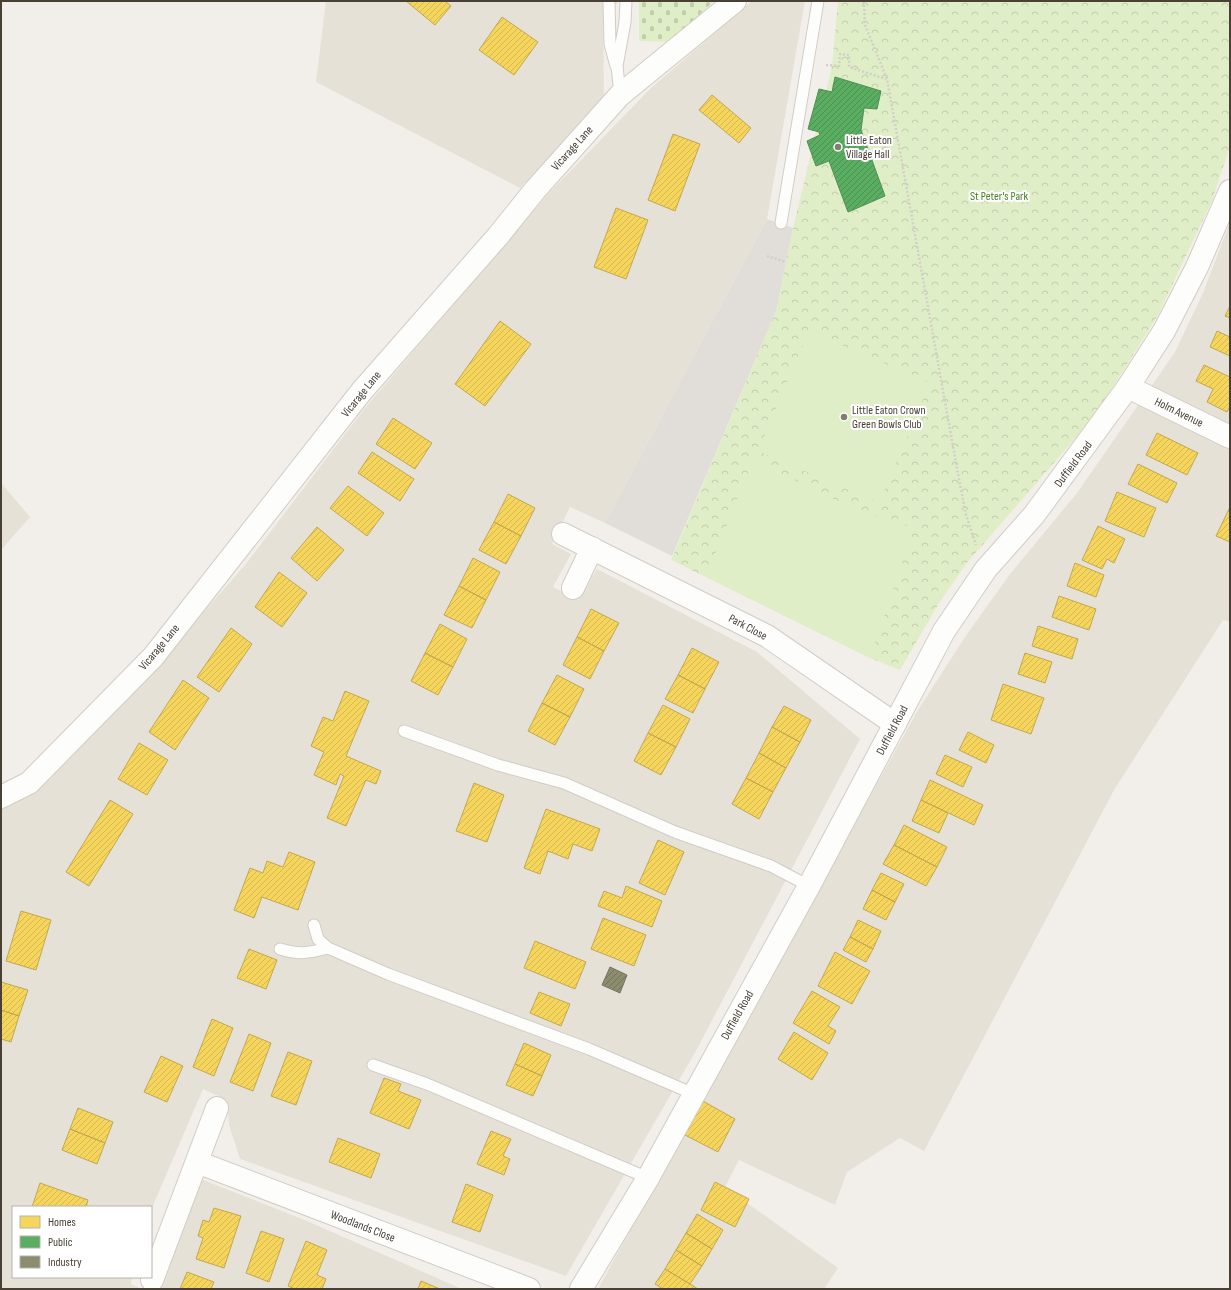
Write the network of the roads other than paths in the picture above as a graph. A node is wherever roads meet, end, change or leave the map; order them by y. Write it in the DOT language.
graph roads {
  1 [pos="609,1"];
  2 [pos="626,1"];
  3 [pos="735,1"];
  4 [pos="818,1"];
  5 [pos="617,66"];
  6 [pos="620,96"];
  7 [pos="1230,191"];
  8 [pos="781,223"];
  9 [pos="1128,387"];
  10 [pos="1230,437"];
  11 [pos="563,534"];
  12 [pos="592,548"];
  13 [pos="573,588"];
  14 [pos="895,724"];
  15 [pos="404,731"];
  16 [pos="1,797"];
  17 [pos="809,886"];
  18 [pos="314,925"];
  19 [pos="280,948"];
  20 [pos="328,948"];
  21 [pos="372,1065"];
  22 [pos="694,1094"];
  23 [pos="217,1108"];
  24 [pos="197,1162"];
  25 [pos="648,1178"];
  26 [pos="157,1245"];
  27 [pos="152,1280"];
  28 [pos="529,1289"];
  29 [pos="581,1289"];
  1 -- 5 [label="lane"];
  2 -- 5 [label="lane"];
  3 -- 6 [label="street, Vicarage Lane"];
  4 -- 8 [label="lane"];
  5 -- 6 [label="lane"];
  6 -- 16 [label="street, Vicarage Lane"];
  7 -- 9 [label="street, Duffield Road"];
  9 -- 10 [label="street, Holm Avenue"];
  9 -- 14 [label="street, Duffield Road"];
  11 -- 12 [label="street, Park Close"];
  12 -- 13 [label="street"];
  12 -- 14 [label="street, Park Close"];
  14 -- 17 [label="street, Duffield Road"];
  15 -- 17 [label="lane"];
  17 -- 22 [label="street, Duffield Road"];
  18 -- 20 [label="lane"];
  19 -- 20 [label="lane"];
  20 -- 22 [label="lane"];
  21 -- 25 [label="lane"];
  22 -- 25 [label="street, Duffield Road"];
  23 -- 24 [label="street"];
  24 -- 26 [label="street"];
  24 -- 28 [label="street, Woodlands Close"];
  25 -- 29 [label="street, Duffield Road"];
  26 -- 27 [label="street"];
}
